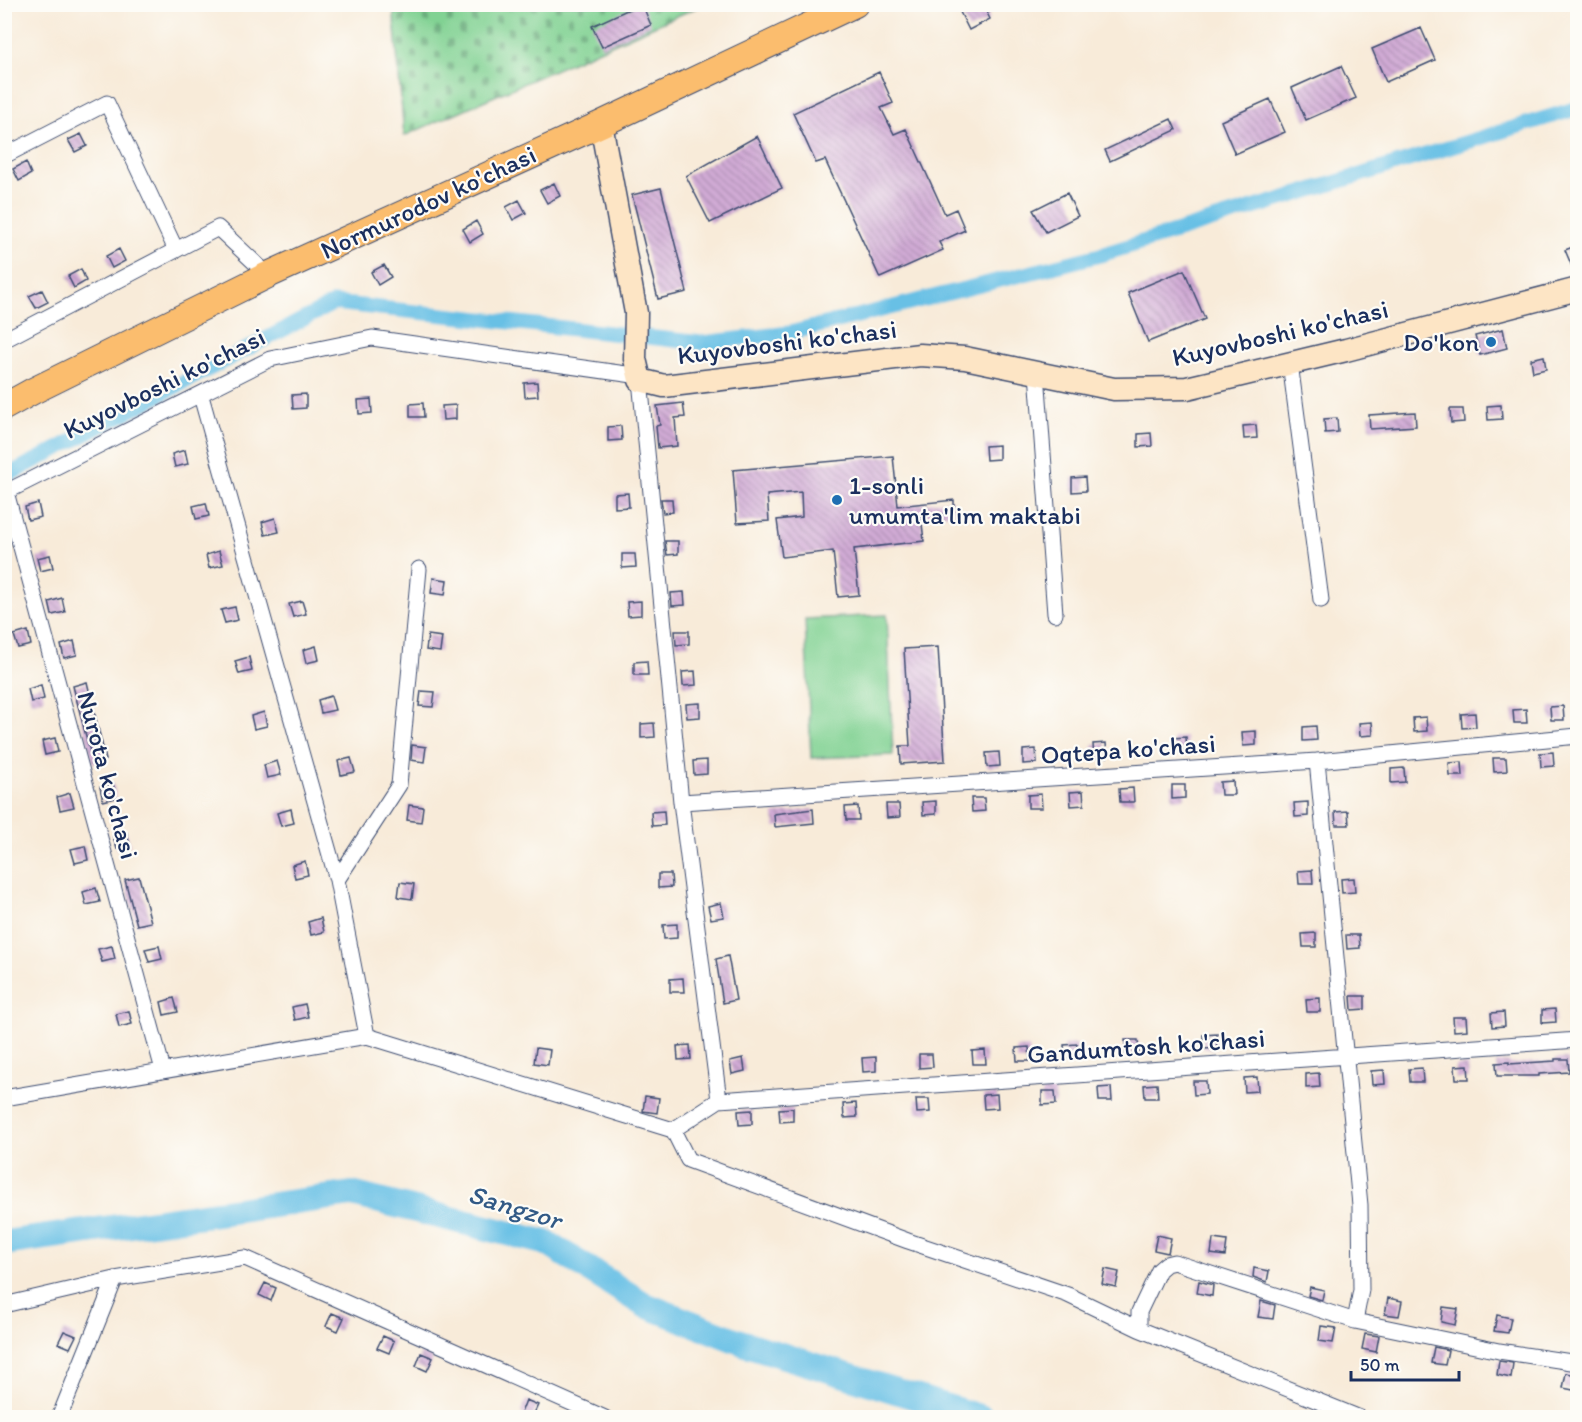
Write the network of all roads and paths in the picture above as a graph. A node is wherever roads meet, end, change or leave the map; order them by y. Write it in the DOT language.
graph roads {
  1 [pos="855,4"];
  2 [pos="601,124"];
  3 [pos="4,156"];
  4 [pos="176,250"];
  5 [pos="268,275"];
  6 [pos="1578,289"];
  7 [pos="4,340"];
  8 [pos="1290,363"];
  9 [pos="638,372"];
  10 [pos="1037,373"];
  11 [pos="201,396"];
  12 [pos="4,407"];
  13 [pos="5,492"];
  14 [pos="419,569"];
  15 [pos="1321,600"];
  16 [pos="1055,614"];
  17 [pos="1578,736"];
  18 [pos="1317,761"];
  19 [pos="681,802"];
  20 [pos="337,880"];
  21 [pos="367,1036"];
  22 [pos="1578,1040"];
  23 [pos="1345,1056"];
  24 [pos="163,1071"];
  25 [pos="4,1098"];
  26 [pos="719,1100"];
  27 [pos="673,1130"];
  28 [pos="115,1279"];
  29 [pos="4,1305"];
  30 [pos="1355,1321"];
  31 [pos="1139,1329"];
  32 [pos="1578,1363"];
  33 [pos="59,1418"];
  34 [pos="605,1418"];
  35 [pos="1360,1418"];
  1 -- 2 [label="main road, Normurodov ko'chasi"];
  2 -- 5 [label="main road, Normurodov ko'chasi"];
  2 -- 9 [label="main road"];
  3 -- 4 [label="street"];
  4 -- 5 [label="street"];
  4 -- 7 [label="street"];
  5 -- 12 [label="main road, Normurodov ko'chasi"];
  6 -- 8 [label="main road, Kuyovboshi ko'chasi"];
  8 -- 10 [label="main road, Kuyovboshi ko'chasi"];
  8 -- 15 [label="street"];
  9 -- 10 [label="main road, Kuyovboshi ko'chasi"];
  9 -- 11 [label="street, Kuyovboshi ko'chasi"];
  9 -- 19 [label="street"];
  10 -- 16 [label="street"];
  11 -- 13 [label="street, Kuyovboshi ko'chasi"];
  11 -- 20 [label="street"];
  13 -- 24 [label="street, Nurota ko'chasi"];
  14 -- 20 [label="street"];
  17 -- 18 [label="street, Oqtepa ko'chasi"];
  18 -- 19 [label="street, Oqtepa ko'chasi"];
  18 -- 23 [label="street"];
  19 -- 26 [label="street"];
  20 -- 21 [label="street"];
  21 -- 24 [label="street"];
  21 -- 27 [label="street"];
  22 -- 23 [label="street, Gandumtosh ko'chasi"];
  23 -- 26 [label="street, Gandumtosh ko'chasi"];
  23 -- 30 [label="street"];
  24 -- 25 [label="street"];
  26 -- 27 [label="street"];
  27 -- 31 [label="street"];
  28 -- 29 [label="street"];
  28 -- 33 [label="street"];
  28 -- 34 [label="street"];
  30 -- 31 [label="street"];
  30 -- 32 [label="street"];
  31 -- 35 [label="street"];
}
